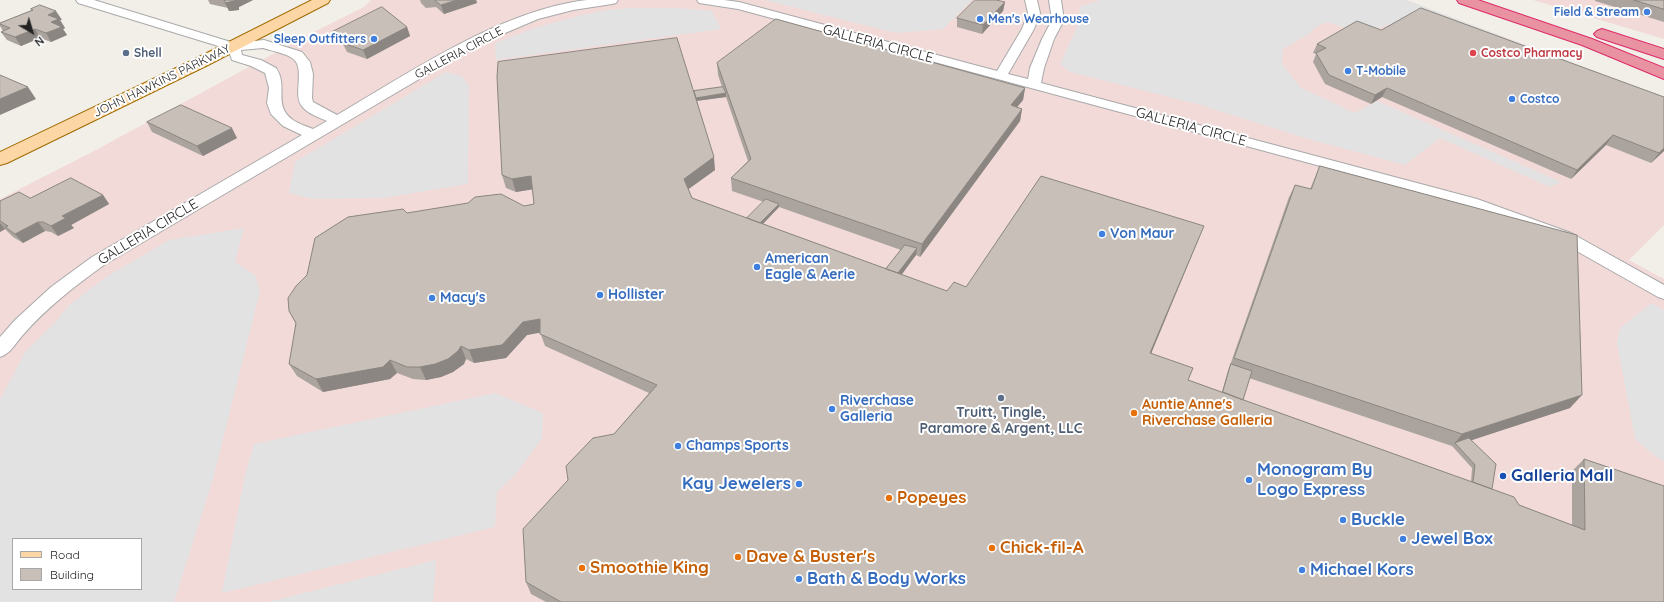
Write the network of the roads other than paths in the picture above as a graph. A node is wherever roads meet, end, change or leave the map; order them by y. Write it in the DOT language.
graph roads {
  1 [pos="82,0"];
  2 [pos="323,0"];
  3 [pos="612,0"];
  4 [pos="703,0"];
  5 [pos="1031,0"];
  6 [pos="1055,0"];
  7 [pos="1464,0"];
  8 [pos="1496,0"];
  9 [pos="233,47"];
  10 [pos="1664,54"];
  11 [pos="1664,74"];
  12 [pos="1000,77"];
  13 [pos="1034,86"];
  14 [pos="336,121"];
  15 [pos="313,135"];
  16 [pos="0,159"];
  17 [pos="1664,293"];
  18 [pos="0,350"];
  1 -- 9 [label="street"];
  2 -- 9 [label="main road, JOHN HAWKINS PARKWAY"];
  3 -- 14 [label="street, GALLERIA CIRCLE"];
  4 -- 12 [label="street, GALLERIA CIRCLE"];
  5 -- 12 [label="street"];
  6 -- 13 [label="street"];
  7 -- 11 [label="highway"];
  8 -- 10 [label="highway"];
  9 -- 14 [label="street"];
  9 -- 15 [label="street"];
  9 -- 16 [label="main road, JOHN HAWKINS PARKWAY"];
  12 -- 13 [label="street, GALLERIA CIRCLE"];
  13 -- 17 [label="street, GALLERIA CIRCLE"];
  14 -- 15 [label="street, GALLERIA CIRCLE"];
  15 -- 18 [label="street, GALLERIA CIRCLE"];
}
